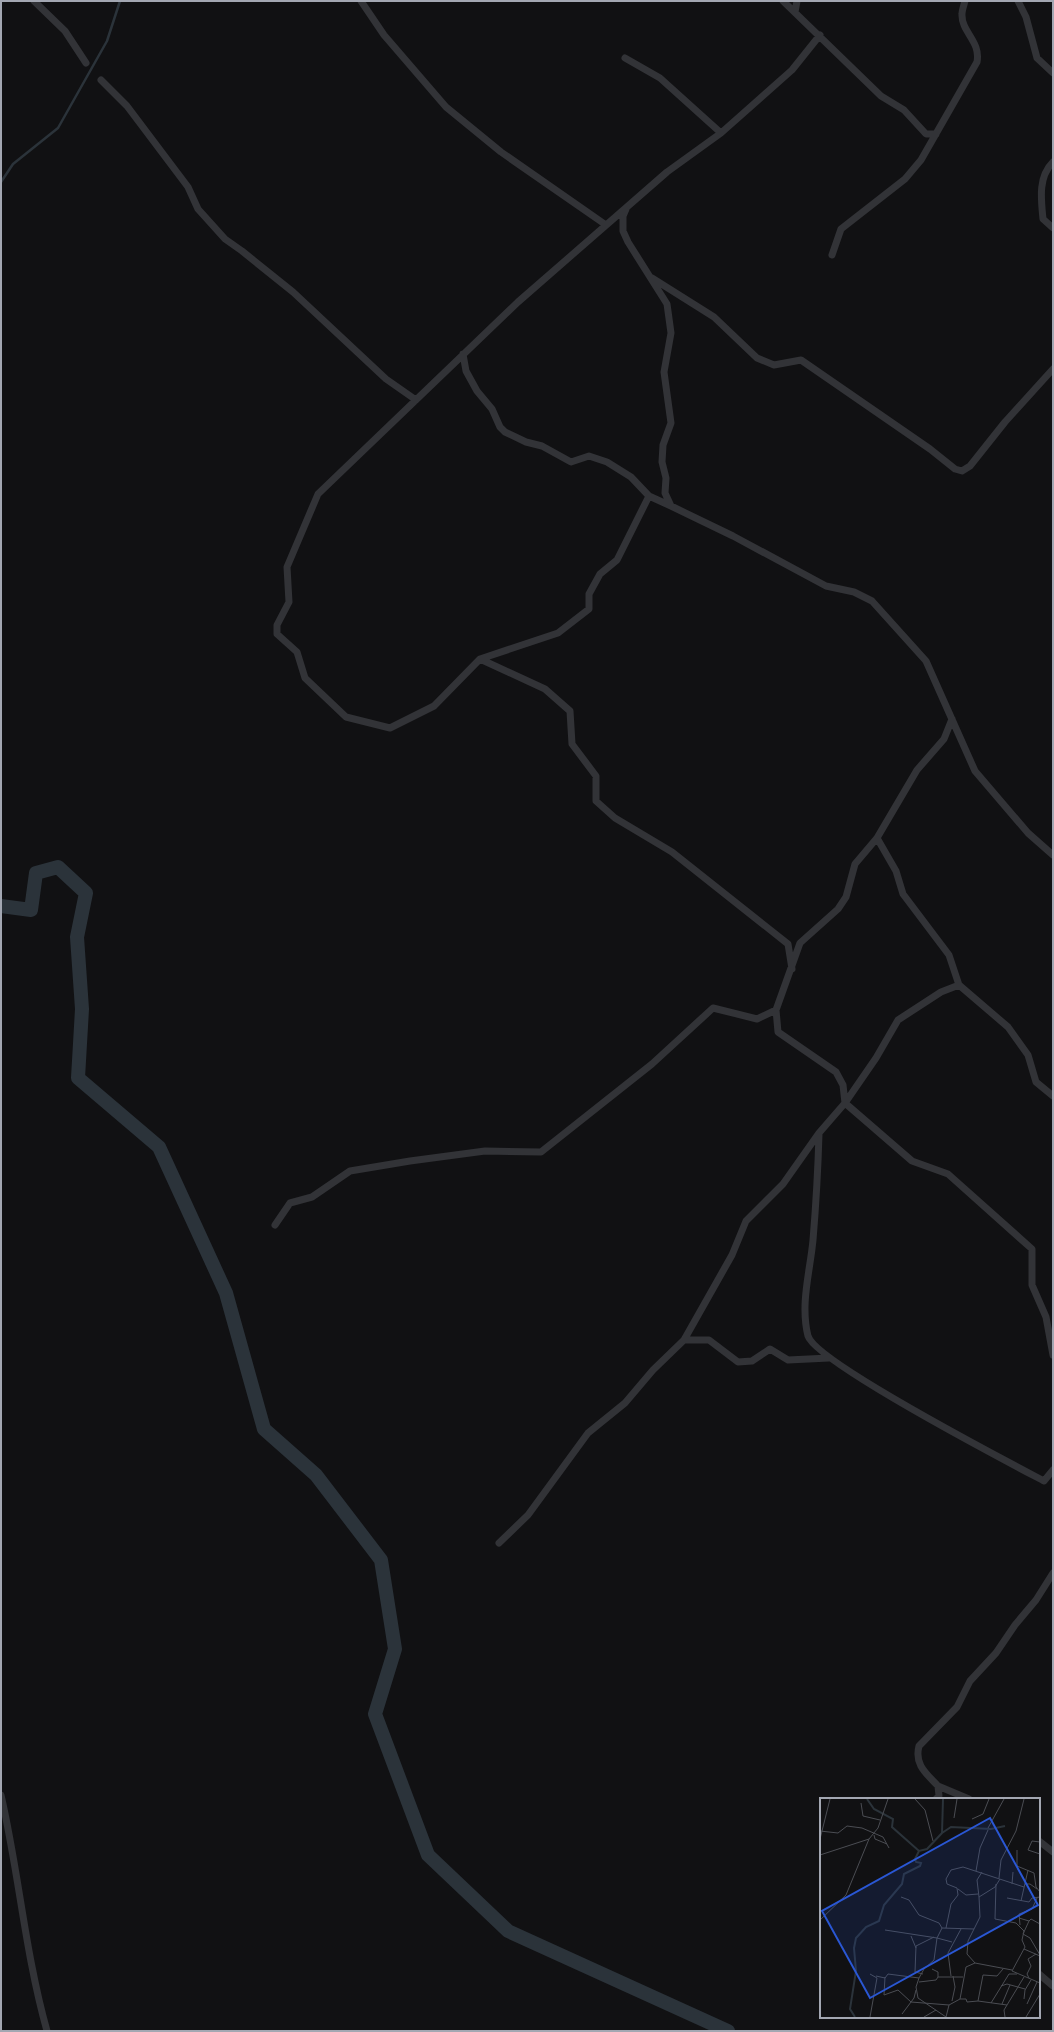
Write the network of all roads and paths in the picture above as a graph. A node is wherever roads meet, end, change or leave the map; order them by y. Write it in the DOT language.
graph roads {
  1 [pos="34,1"];
  2 [pos="361,1"];
  3 [pos="783,1"];
  4 [pos="797,1"];
  5 [pos="965,1"];
  6 [pos="1018,1"];
  7 [pos="795,12"];
  8 [pos="820,35"];
  9 [pos="625,58"];
  10 [pos="86,63"];
  11 [pos="1053,73"];
  12 [pos="101,80"];
  13 [pos="721,134"];
  14 [pos="936,134"];
  15 [pos="1053,162"];
  16 [pos="627,207"];
  17 [pos="606,225"];
  18 [pos="1053,228"];
  19 [pos="832,255"];
  20 [pos="650,277"];
  21 [pos="463,354"];
  22 [pos="1053,369"];
  23 [pos="416,400"];
  24 [pos="649,496"];
  25 [pos="671,506"];
  26 [pos="480,659"];
  27 [pos="952,719"];
  28 [pos="877,838"];
  29 [pos="1053,855"];
  30 [pos="792,969"];
  31 [pos="959,985"];
  32 [pos="776,1010"];
  33 [pos="1053,1096"];
  34 [pos="845,1103"];
  35 [pos="819,1133"];
  36 [pos="275,1225"];
  37 [pos="684,1340"];
  38 [pos="1053,1355"];
  39 [pos="829,1358"];
  40 [pos="1053,1470"];
  41 [pos="499,1543"];
  42 [pos="1053,1574"];
  43 [pos="938,1786"];
  44 [pos="1,1795"];
  45 [pos="937,1798"];
  46 [pos="967,1798"];
  47 [pos="1040,1842"];
  48 [pos="1053,1852"];
  49 [pos="1040,1975"];
  50 [pos="1053,1986"];
  51 [pos="47,2031"];
  1 -- 10 [label="street"];
  2 -- 17 [label="street"];
  3 -- 7 [label="street"];
  4 -- 7 [label="street"];
  5 -- 14 [label="street"];
  6 -- 11 [label="street"];
  7 -- 8 [label="street"];
  8 -- 13 [label="street"];
  8 -- 14 [label="street"];
  9 -- 13 [label="street"];
  12 -- 23 [label="street"];
  13 -- 16 [label="street"];
  14 -- 19 [label="street"];
  15 -- 18 [label="street"];
  16 -- 17 [label="street"];
  16 -- 20 [label="street"];
  17 -- 21 [label="street"];
  20 -- 22 [label="street"];
  20 -- 25 [label="street"];
  21 -- 23 [label="street"];
  21 -- 24 [label="street"];
  23 -- 26 [label="street"];
  24 -- 25 [label="street"];
  24 -- 26 [label="street"];
  25 -- 27 [label="street"];
  26 -- 30 [label="street"];
  27 -- 28 [label="street"];
  27 -- 29 [label="street"];
  28 -- 30 [label="street"];
  28 -- 31 [label="street"];
  30 -- 32 [label="street"];
  31 -- 33 [label="street"];
  31 -- 34 [label="street"];
  32 -- 34 [label="street"];
  32 -- 36 [label="street"];
  34 -- 35 [label="street"];
  34 -- 38 [label="street"];
  35 -- 37 [label="street"];
  35 -- 39 [label="street"];
  37 -- 39 [label="street"];
  37 -- 41 [label="street"];
  39 -- 40 [label="street"];
  42 -- 43 [label="street"];
  43 -- 45 [label="street"];
  43 -- 46 [label="street"];
  44 -- 51 [label="street"];
  47 -- 48 [label="street"];
  49 -- 50 [label="street"];
}
